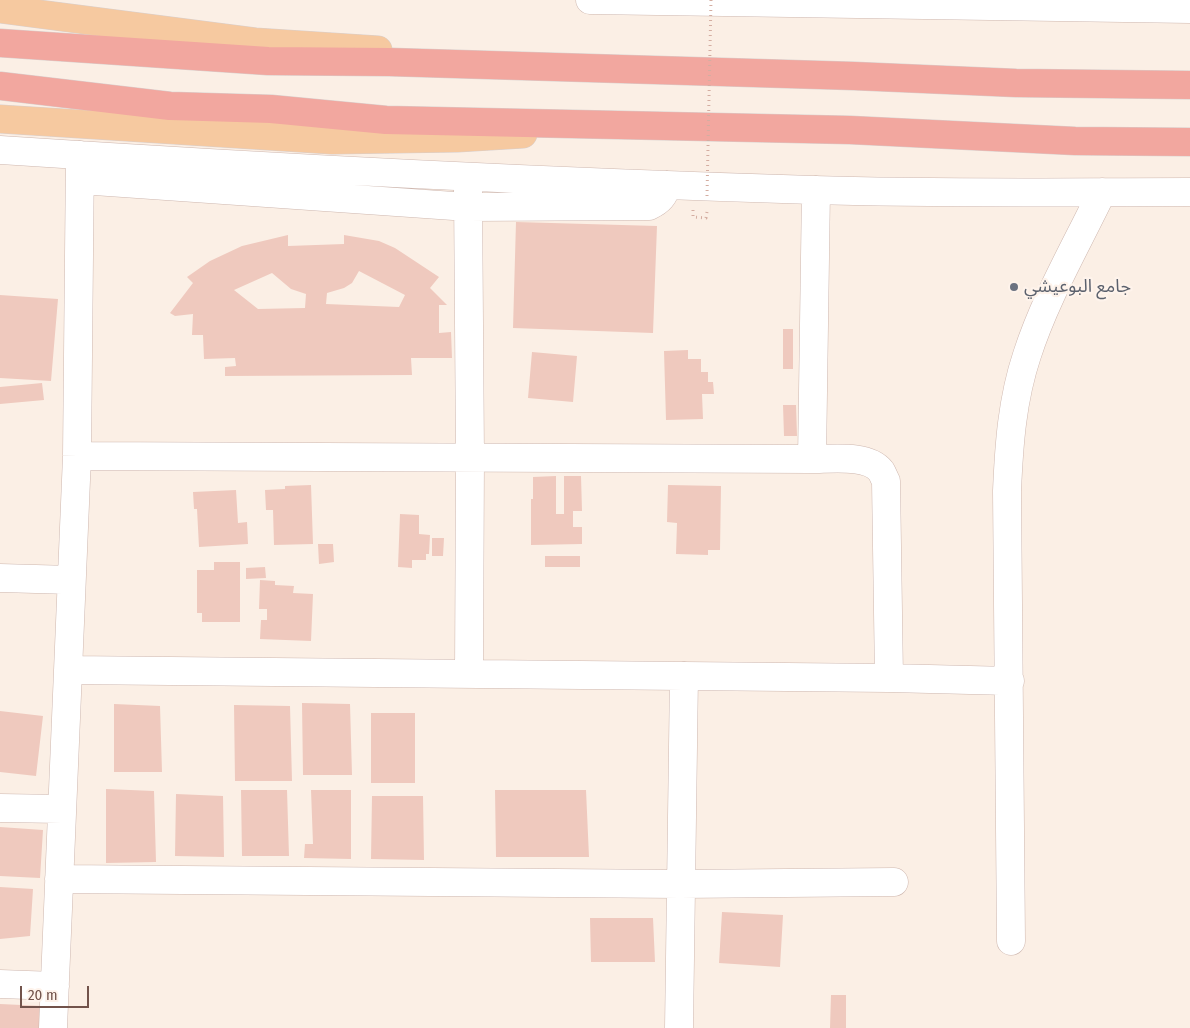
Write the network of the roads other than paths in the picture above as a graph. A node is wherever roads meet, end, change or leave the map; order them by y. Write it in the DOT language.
graph roads {
  1 [pos="590,0"];
  2 [pos="863,2"];
  3 [pos="1136,4"];
  4 [pos="1190,9"];
  5 [pos="0,10"];
  6 [pos="0,43"];
  7 [pos="571,68"];
  8 [pos="1190,75"];
  9 [pos="1016,83"];
  10 [pos="1190,85"];
  11 [pos="0,86"];
  12 [pos="0,119"];
  13 [pos="656,126"];
  14 [pos="1075,141"];
  15 [pos="1190,142"];
  16 [pos="1190,148"];
  17 [pos="0,150"];
  18 [pos="80,167"];
  19 [pos="468,176"];
  20 [pos="668,185"];
  21 [pos="816,190"];
  22 [pos="1102,192"];
  23 [pos="1190,192"];
  24 [pos="468,208"];
  25 [pos="77,456"];
  26 [pos="470,457"];
  27 [pos="812,459"];
  28 [pos="0,578"];
  29 [pos="72,580"];
  30 [pos="68,670"];
  31 [pos="469,674"];
  32 [pos="684,676"];
  33 [pos="888,678"];
  34 [pos="1010,681"];
  35 [pos="0,808"];
  36 [pos="62,809"];
  37 [pos="59,879"];
  38 [pos="894,882"];
  39 [pos="680,884"];
  40 [pos="1011,941"];
  41 [pos="0,984"];
  42 [pos="55,986"];
  43 [pos="53,1028"];
  44 [pos="679,1028"];
  1 -- 2 [label="street"];
  2 -- 3 [label="street"];
  3 -- 4 [label="street"];
  5 -- 7 [label="main road"];
  6 -- 7 [label="highway"];
  7 -- 9 [label="highway"];
  8 -- 9 [label="main road"];
  9 -- 10 [label="highway"];
  11 -- 13 [label="highway"];
  12 -- 13 [label="main road"];
  13 -- 14 [label="highway"];
  14 -- 15 [label="highway"];
  14 -- 16 [label="main road"];
  17 -- 18 [label="street"];
  18 -- 19 [label="street"];
  18 -- 24 [label="street"];
  18 -- 25 [label="street"];
  19 -- 20 [label="street"];
  19 -- 24 [label="street"];
  20 -- 21 [label="street"];
  20 -- 24 [label="street"];
  21 -- 22 [label="street"];
  21 -- 27 [label="street"];
  22 -- 23 [label="street"];
  22 -- 34 [label="street"];
  24 -- 26 [label="street"];
  25 -- 26 [label="street"];
  25 -- 29 [label="street"];
  26 -- 27 [label="street"];
  26 -- 31 [label="street"];
  27 -- 33 [label="street"];
  28 -- 29 [label="street"];
  29 -- 30 [label="street"];
  30 -- 31 [label="street"];
  30 -- 36 [label="street"];
  31 -- 32 [label="street"];
  32 -- 33 [label="street"];
  32 -- 39 [label="street"];
  33 -- 34 [label="street"];
  34 -- 40 [label="street"];
  35 -- 36 [label="street"];
  36 -- 37 [label="street"];
  37 -- 39 [label="street"];
  37 -- 42 [label="street"];
  38 -- 39 [label="street"];
  39 -- 44 [label="street"];
  41 -- 42 [label="street"];
  42 -- 43 [label="street"];
}
